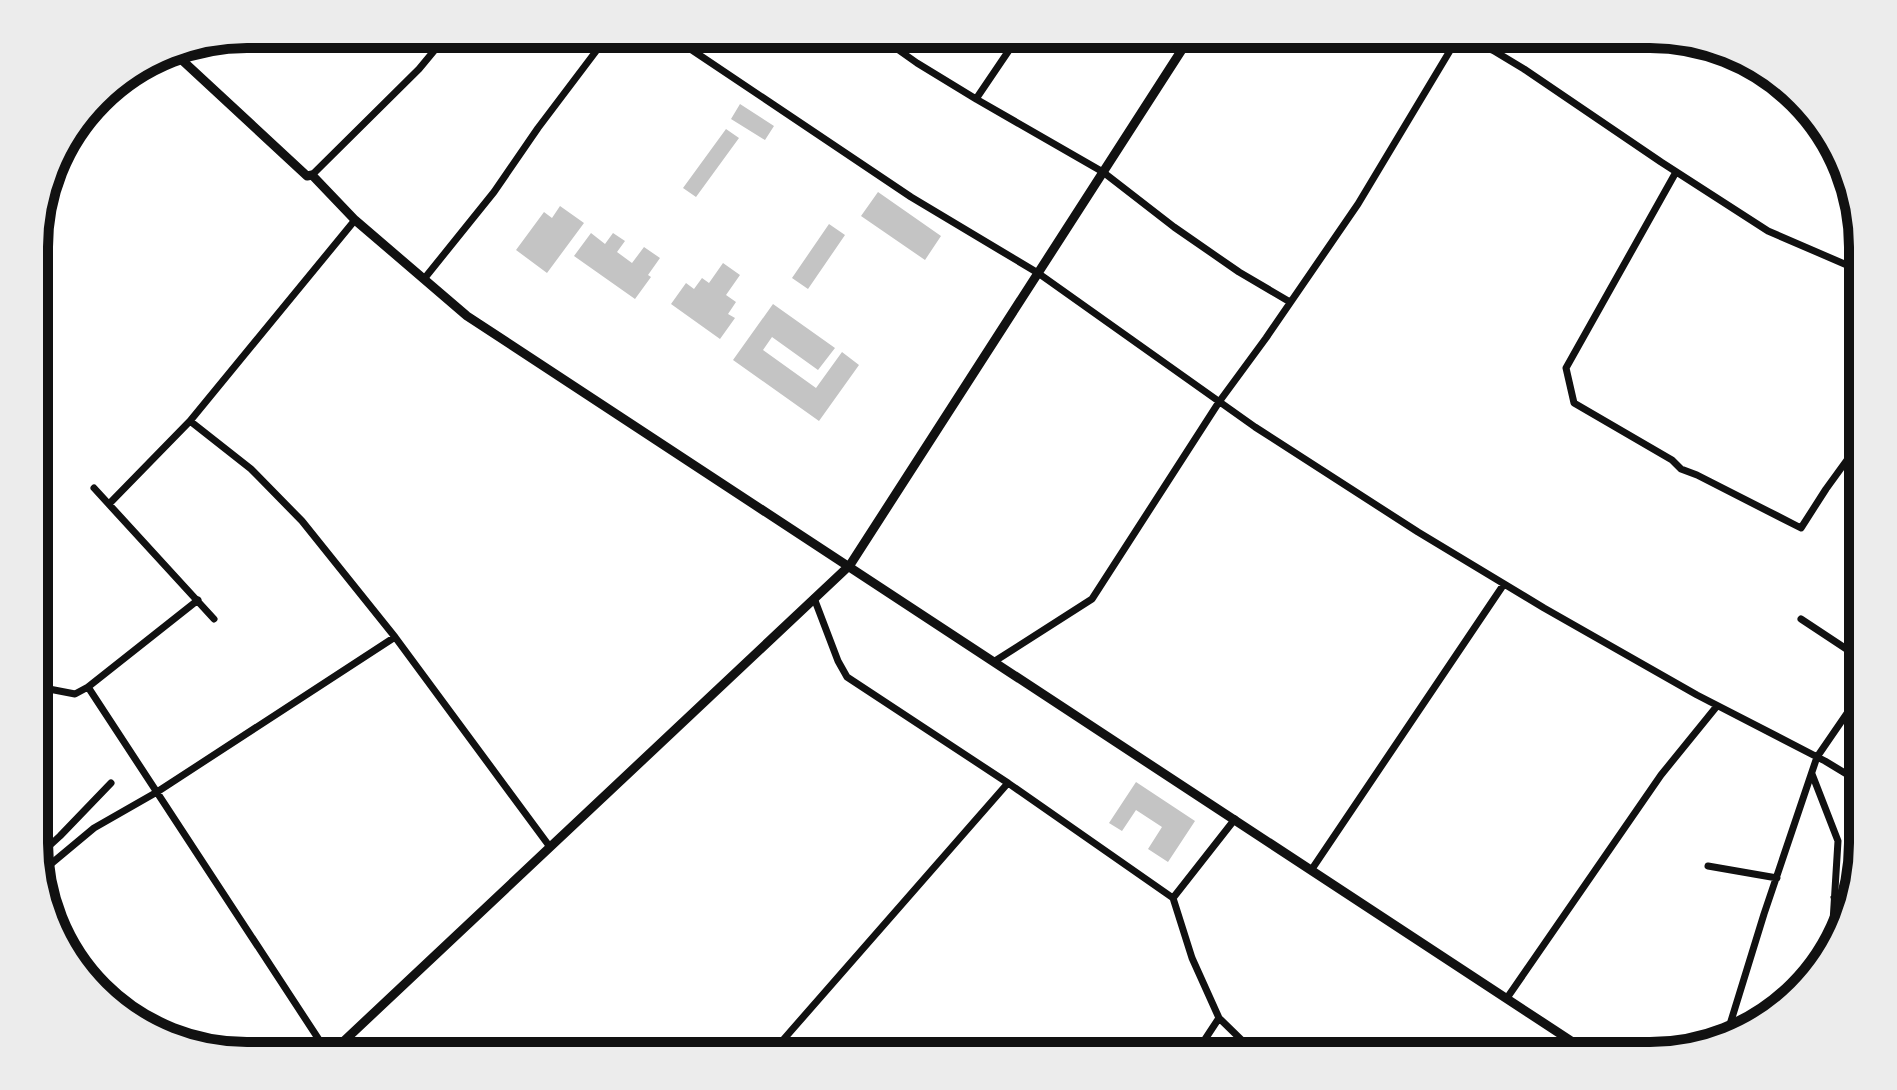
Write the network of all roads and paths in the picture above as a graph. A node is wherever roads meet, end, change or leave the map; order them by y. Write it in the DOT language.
graph roads {
  1 [pos="436,48"];
  2 [pos="598,48"];
  3 [pos="688,48"];
  4 [pos="896,48"];
  5 [pos="1011,48"];
  6 [pos="1183,48"];
  7 [pos="1454,48"];
  8 [pos="1488,48"];
  9 [pos="1492,50"];
  10 [pos="181,60"];
  11 [pos="976,99"];
  12 [pos="1103,172"];
  13 [pos="1676,172"];
  14 [pos="312,175"];
  15 [pos="355,220"];
  16 [pos="1849,266"];
  17 [pos="1038,273"];
  18 [pos="424,279"];
  19 [pos="1290,302"];
  20 [pos="1219,402"];
  21 [pos="190,421"];
  22 [pos="1849,457"];
  23 [pos="94,488"];
  24 [pos="109,504"];
  25 [pos="850,565"];
  26 [pos="1504,584"];
  27 [pos="814,598"];
  28 [pos="198,600"];
  29 [pos="214,619"];
  30 [pos="1801,619"];
  31 [pos="395,637"];
  32 [pos="1849,651"];
  33 [pos="995,661"];
  34 [pos="88,687"];
  35 [pos="48,689"];
  36 [pos="1717,706"];
  37 [pos="1849,710"];
  38 [pos="1817,757"];
  39 [pos="1812,774"];
  40 [pos="1849,776"];
  41 [pos="111,783"];
  42 [pos="1008,783"];
  43 [pos="157,792"];
  44 [pos="1235,819"];
  45 [pos="48,847"];
  46 [pos="550,847"];
  47 [pos="50,865"];
  48 [pos="1708,866"];
  49 [pos="1312,869"];
  50 [pos="1777,878"];
  51 [pos="1834,897"];
  52 [pos="1173,898"];
  53 [pos="1841,899"];
  54 [pos="1833,922"];
  55 [pos="1507,998"];
  56 [pos="1219,1018"];
  57 [pos="1730,1024"];
  58 [pos="320,1042"];
  59 [pos="344,1042"];
  60 [pos="781,1042"];
  61 [pos="1203,1042"];
  62 [pos="1244,1042"];
  63 [pos="1573,1042"];
  1 -- 14 [label="street"];
  2 -- 18 [label="street"];
  3 -- 17 [label="street"];
  4 -- 11 [label="street"];
  5 -- 11 [label="street"];
  6 -- 12 [label="street"];
  7 -- 19 [label="street"];
  8 -- 9 [label="street"];
  9 -- 13 [label="street"];
  10 -- 14 [label="street"];
  11 -- 12 [label="street"];
  12 -- 17 [label="street"];
  12 -- 19 [label="street"];
  13 -- 16 [label="street"];
  13 -- 22 [label="street"];
  14 -- 15 [label="street"];
  15 -- 18 [label="street"];
  15 -- 21 [label="street"];
  17 -- 20 [label="street"];
  17 -- 25 [label="street"];
  18 -- 25 [label="street"];
  19 -- 20 [label="street"];
  20 -- 26 [label="street"];
  20 -- 33 [label="street"];
  21 -- 24 [label="street"];
  21 -- 31 [label="street"];
  23 -- 24 [label="street"];
  24 -- 28 [label="street"];
  25 -- 27 [label="street"];
  25 -- 33 [label="street"];
  26 -- 36 [label="street"];
  26 -- 49 [label="street"];
  27 -- 42 [label="street"];
  27 -- 46 [label="street"];
  28 -- 29 [label="street"];
  28 -- 34 [label="street"];
  30 -- 32 [label="street"];
  31 -- 43 [label="street"];
  31 -- 46 [label="street"];
  33 -- 44 [label="street"];
  34 -- 35 [label="street"];
  34 -- 43 [label="street"];
  36 -- 38 [label="street"];
  36 -- 55 [label="street"];
  37 -- 38 [label="street"];
  38 -- 39 [label="street"];
  38 -- 40 [label="street"];
  39 -- 50 [label="street"];
  39 -- 51 [label="street"];
  41 -- 45 [label="street"];
  42 -- 52 [label="street"];
  42 -- 60 [label="street"];
  43 -- 47 [label="street"];
  43 -- 58 [label="street"];
  44 -- 49 [label="street"];
  44 -- 52 [label="street"];
  46 -- 59 [label="street"];
  48 -- 50 [label="street"];
  49 -- 55 [label="street"];
  50 -- 57 [label="street"];
  51 -- 53 [label="street"];
  51 -- 54 [label="street"];
  52 -- 56 [label="street"];
  55 -- 63 [label="street"];
  56 -- 61 [label="street"];
  56 -- 62 [label="street"];
}
